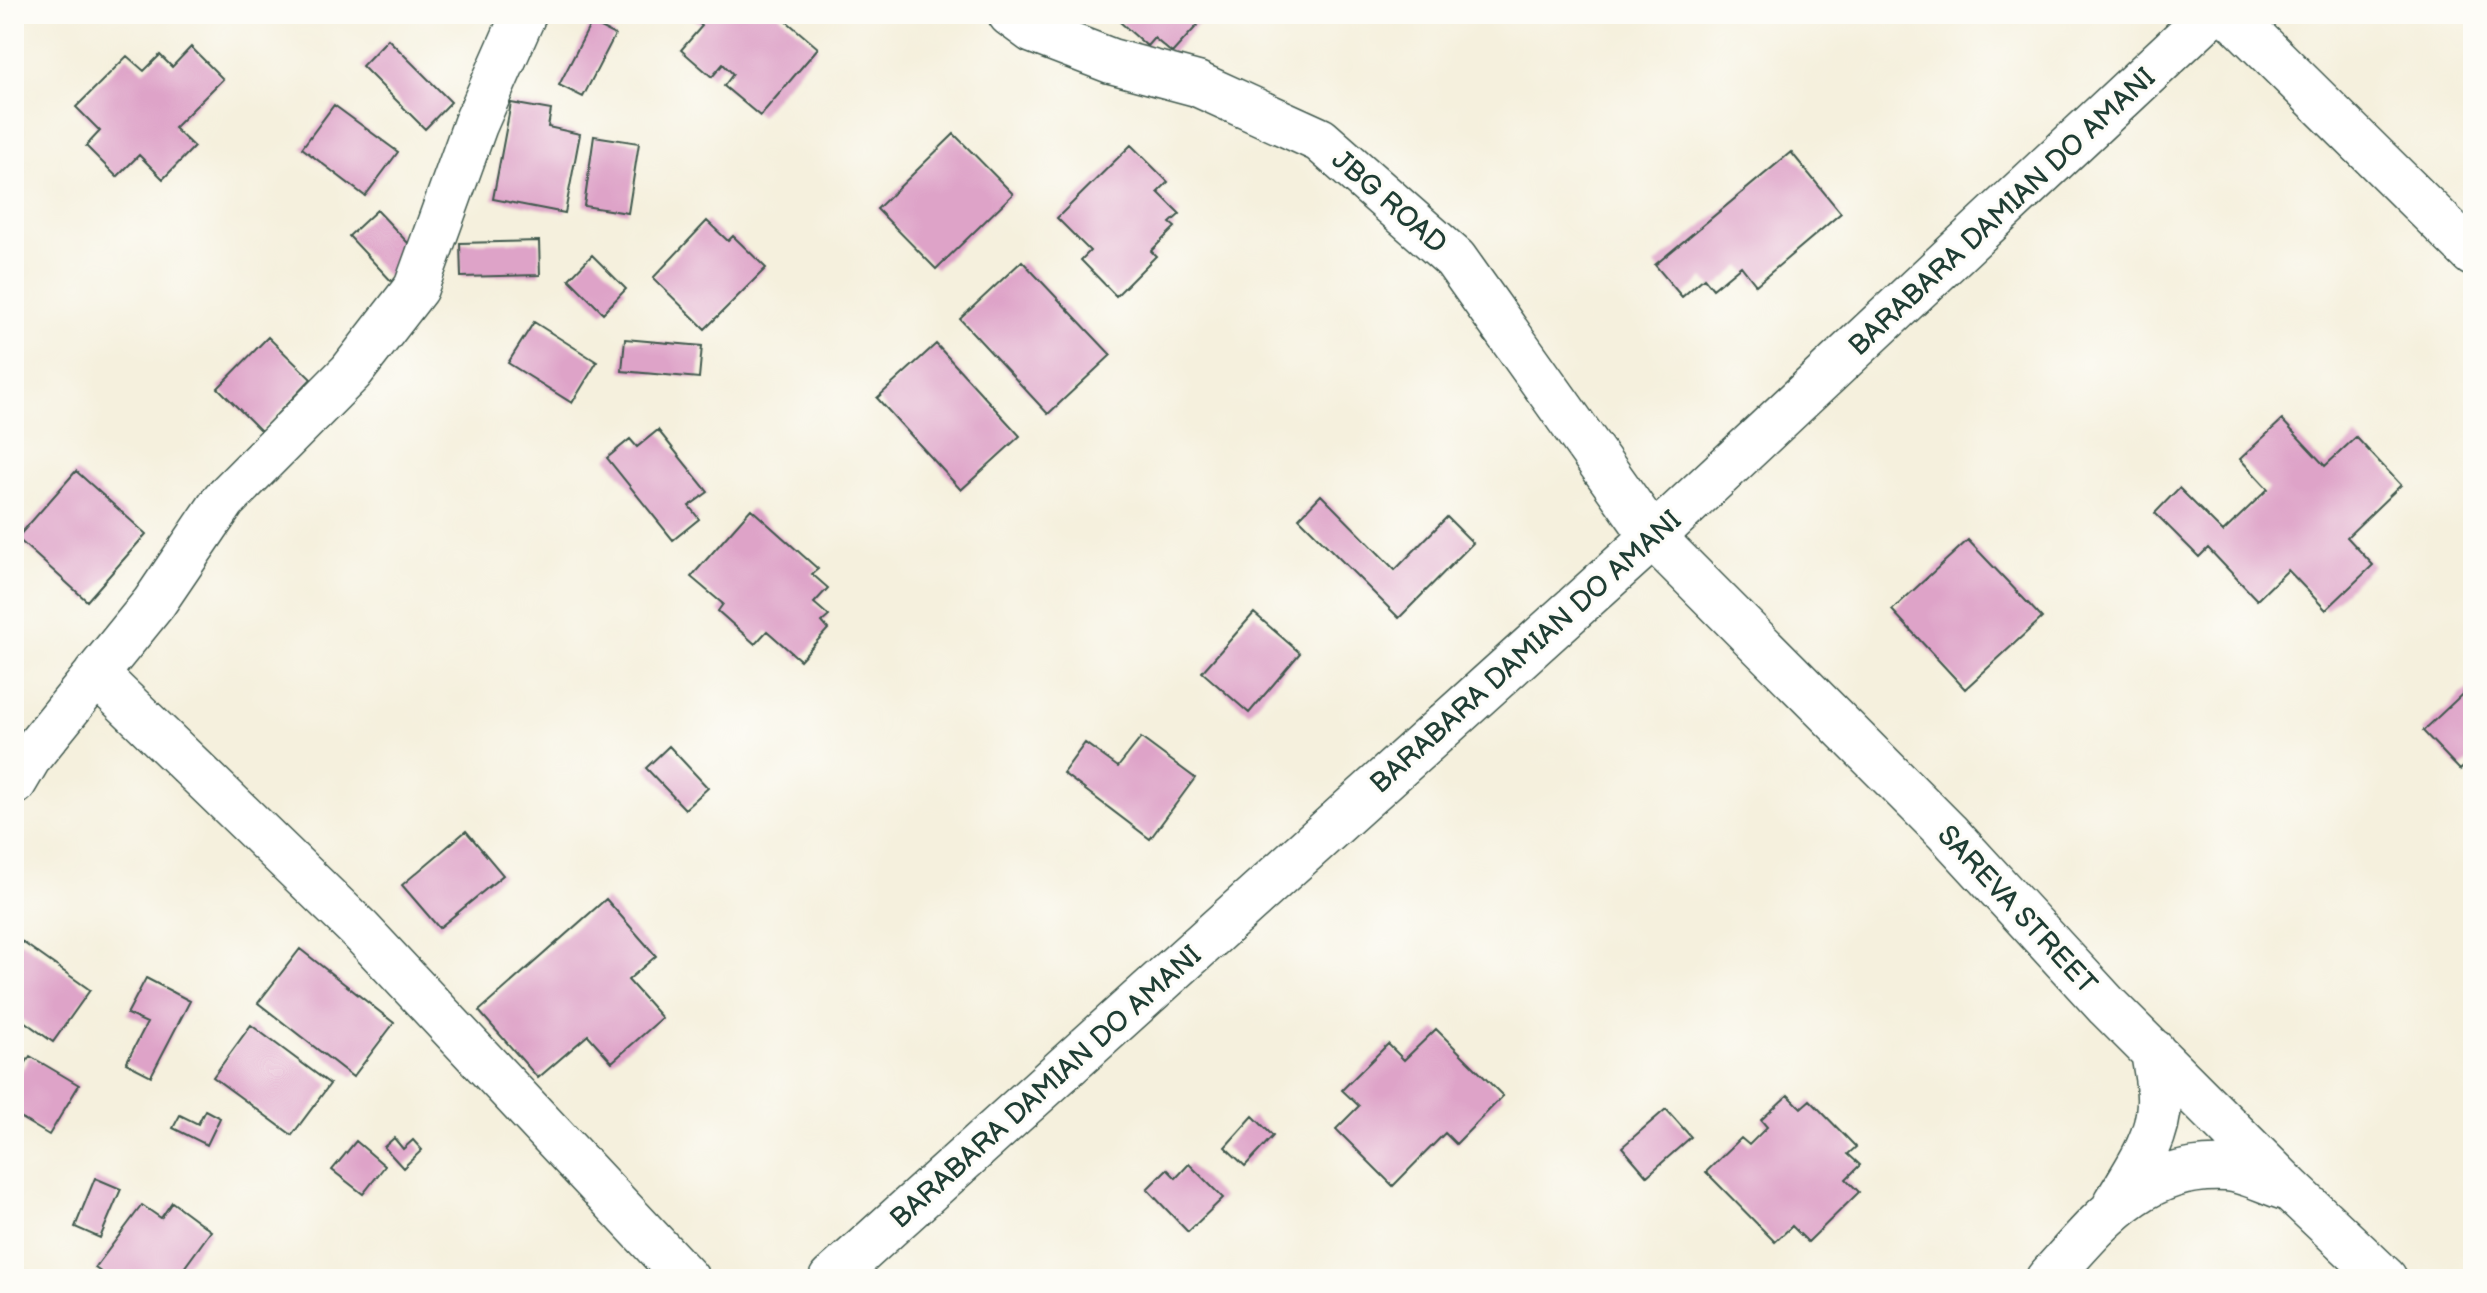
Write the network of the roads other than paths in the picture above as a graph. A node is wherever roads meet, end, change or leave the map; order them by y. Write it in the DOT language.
graph roads {
  1 [pos="524,14"];
  2 [pos="1010,14"];
  3 [pos="2211,14"];
  4 [pos="2230,14"];
  5 [pos="2473,254"];
  6 [pos="1653,537"];
  7 [pos="96,674"];
  8 [pos="14,783"];
  9 [pos="2153,1051"];
  10 [pos="2291,1190"];
  11 [pos="2113,1208"];
  12 [pos="687,1279"];
  13 [pos="831,1279"];
  14 [pos="2048,1279"];
  15 [pos="2385,1279"];
  1 -- 7 [label="street"];
  2 -- 6 [label="street, JBG ROAD"];
  3 -- 6 [label="street, BARABARA DAMIAN DO AMANI"];
  4 -- 5 [label="street"];
  6 -- 9 [label="street, SAREVA STREET"];
  6 -- 13 [label="street, BARABARA DAMIAN DO AMANI"];
  7 -- 8 [label="street"];
  7 -- 12 [label="street"];
  9 -- 10 [label="street, SAREVA STREET"];
  9 -- 11 [label="street"];
  10 -- 11 [label="street"];
  10 -- 15 [label="street, SAREVA STREET"];
  11 -- 14 [label="street"];
}
